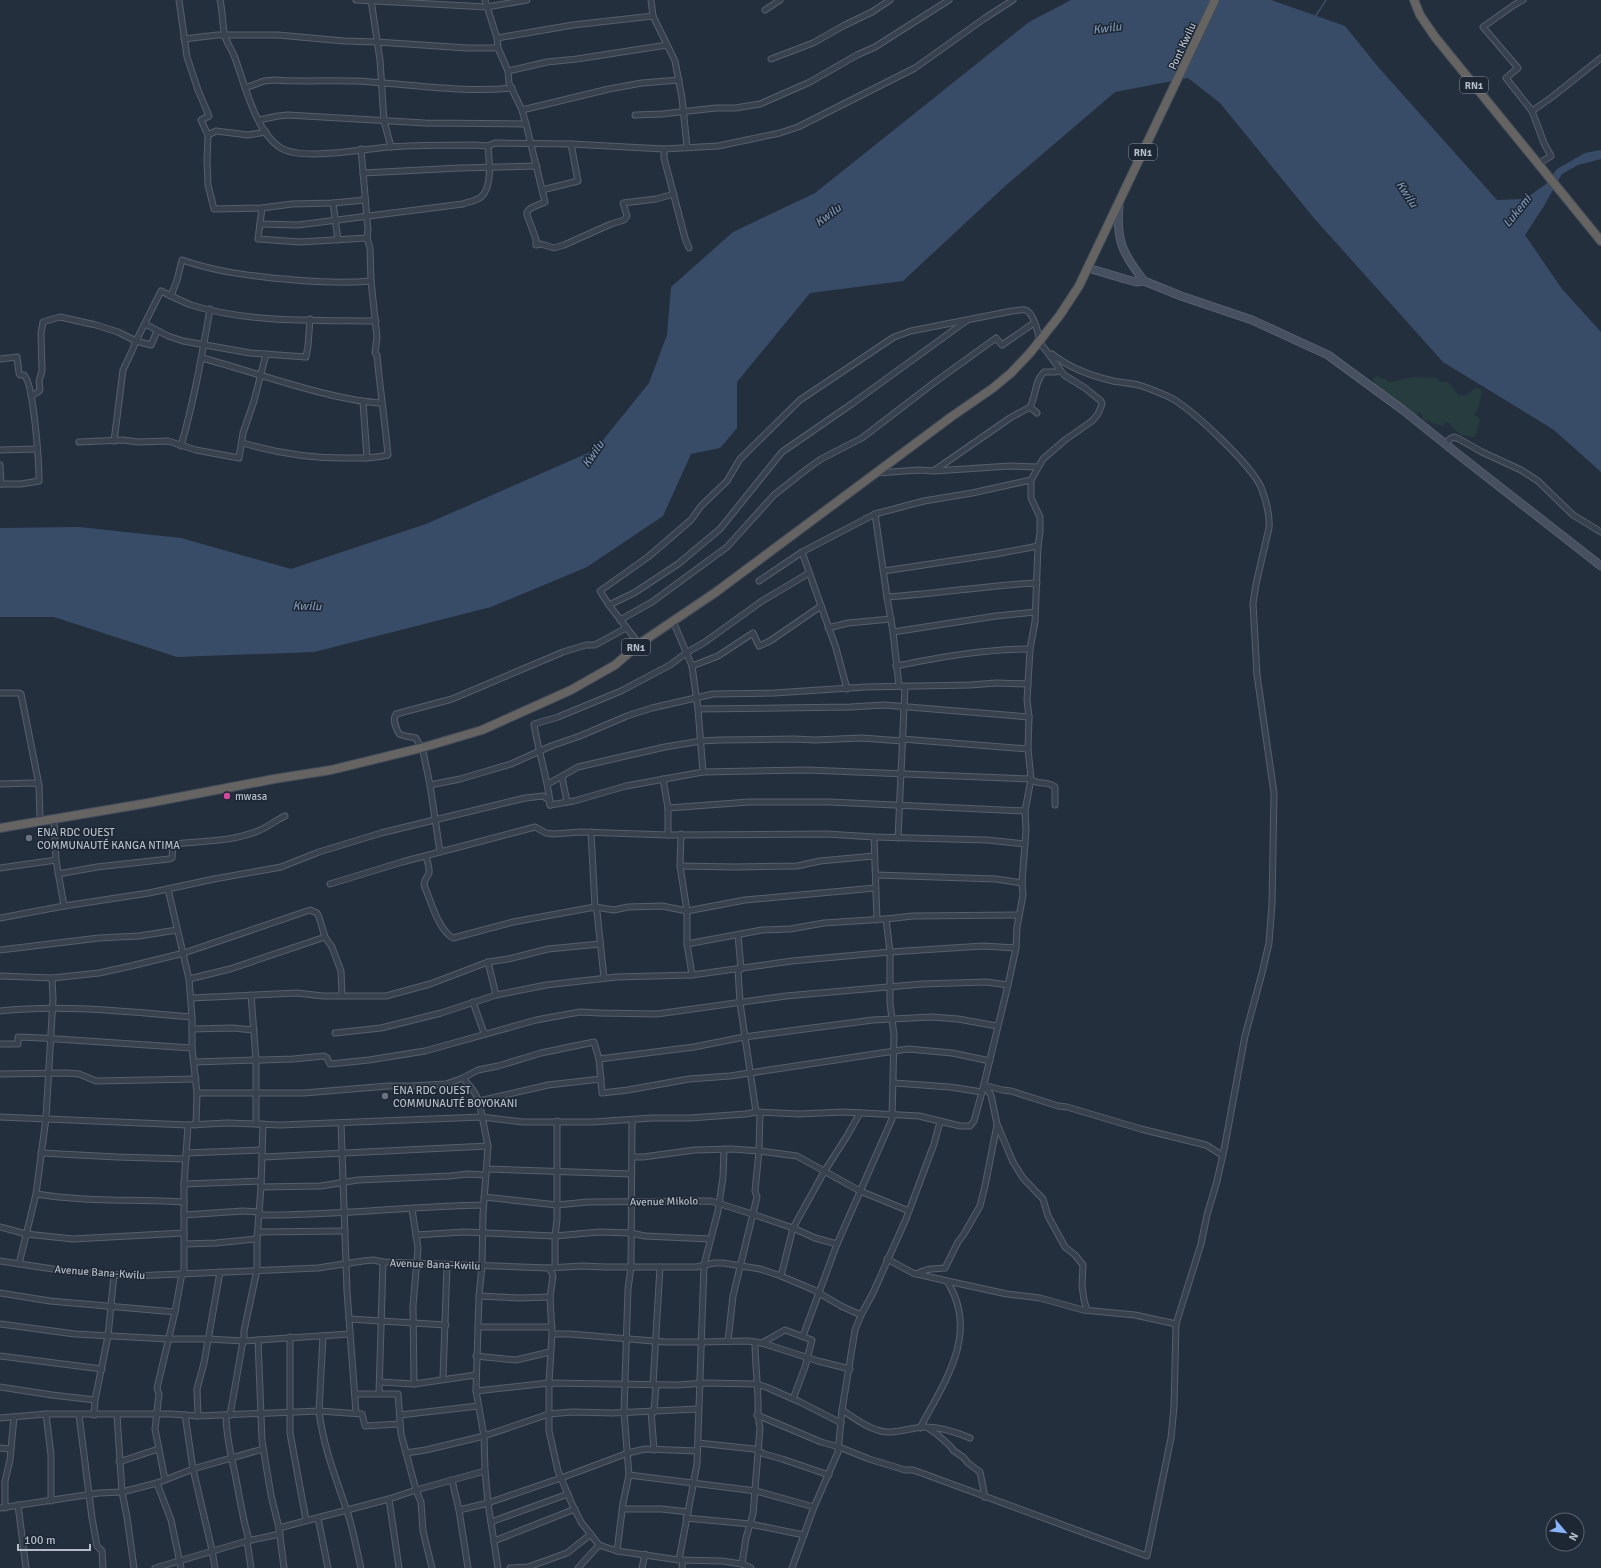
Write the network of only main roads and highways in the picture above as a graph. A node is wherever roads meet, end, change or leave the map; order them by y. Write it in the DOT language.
graph roads {
  1 [pos="1216,0"];
  2 [pos="1414,0"];
  3 [pos="1119,203"];
  4 [pos="1601,241"];
  5 [pos="1088,268"];
  6 [pos="1144,281"];
  7 [pos="1601,566"];
  8 [pos="0,828"];
  1 -- 3 [label="highway, Pont Kwilu / RN1"];
  2 -- 4 [label="highway, RN1"];
  3 -- 5 [label="highway, RN1"];
  3 -- 6 [label="main road"];
  5 -- 6 [label="main road"];
  5 -- 8 [label="highway, RN1"];
  6 -- 7 [label="main road"];
}
